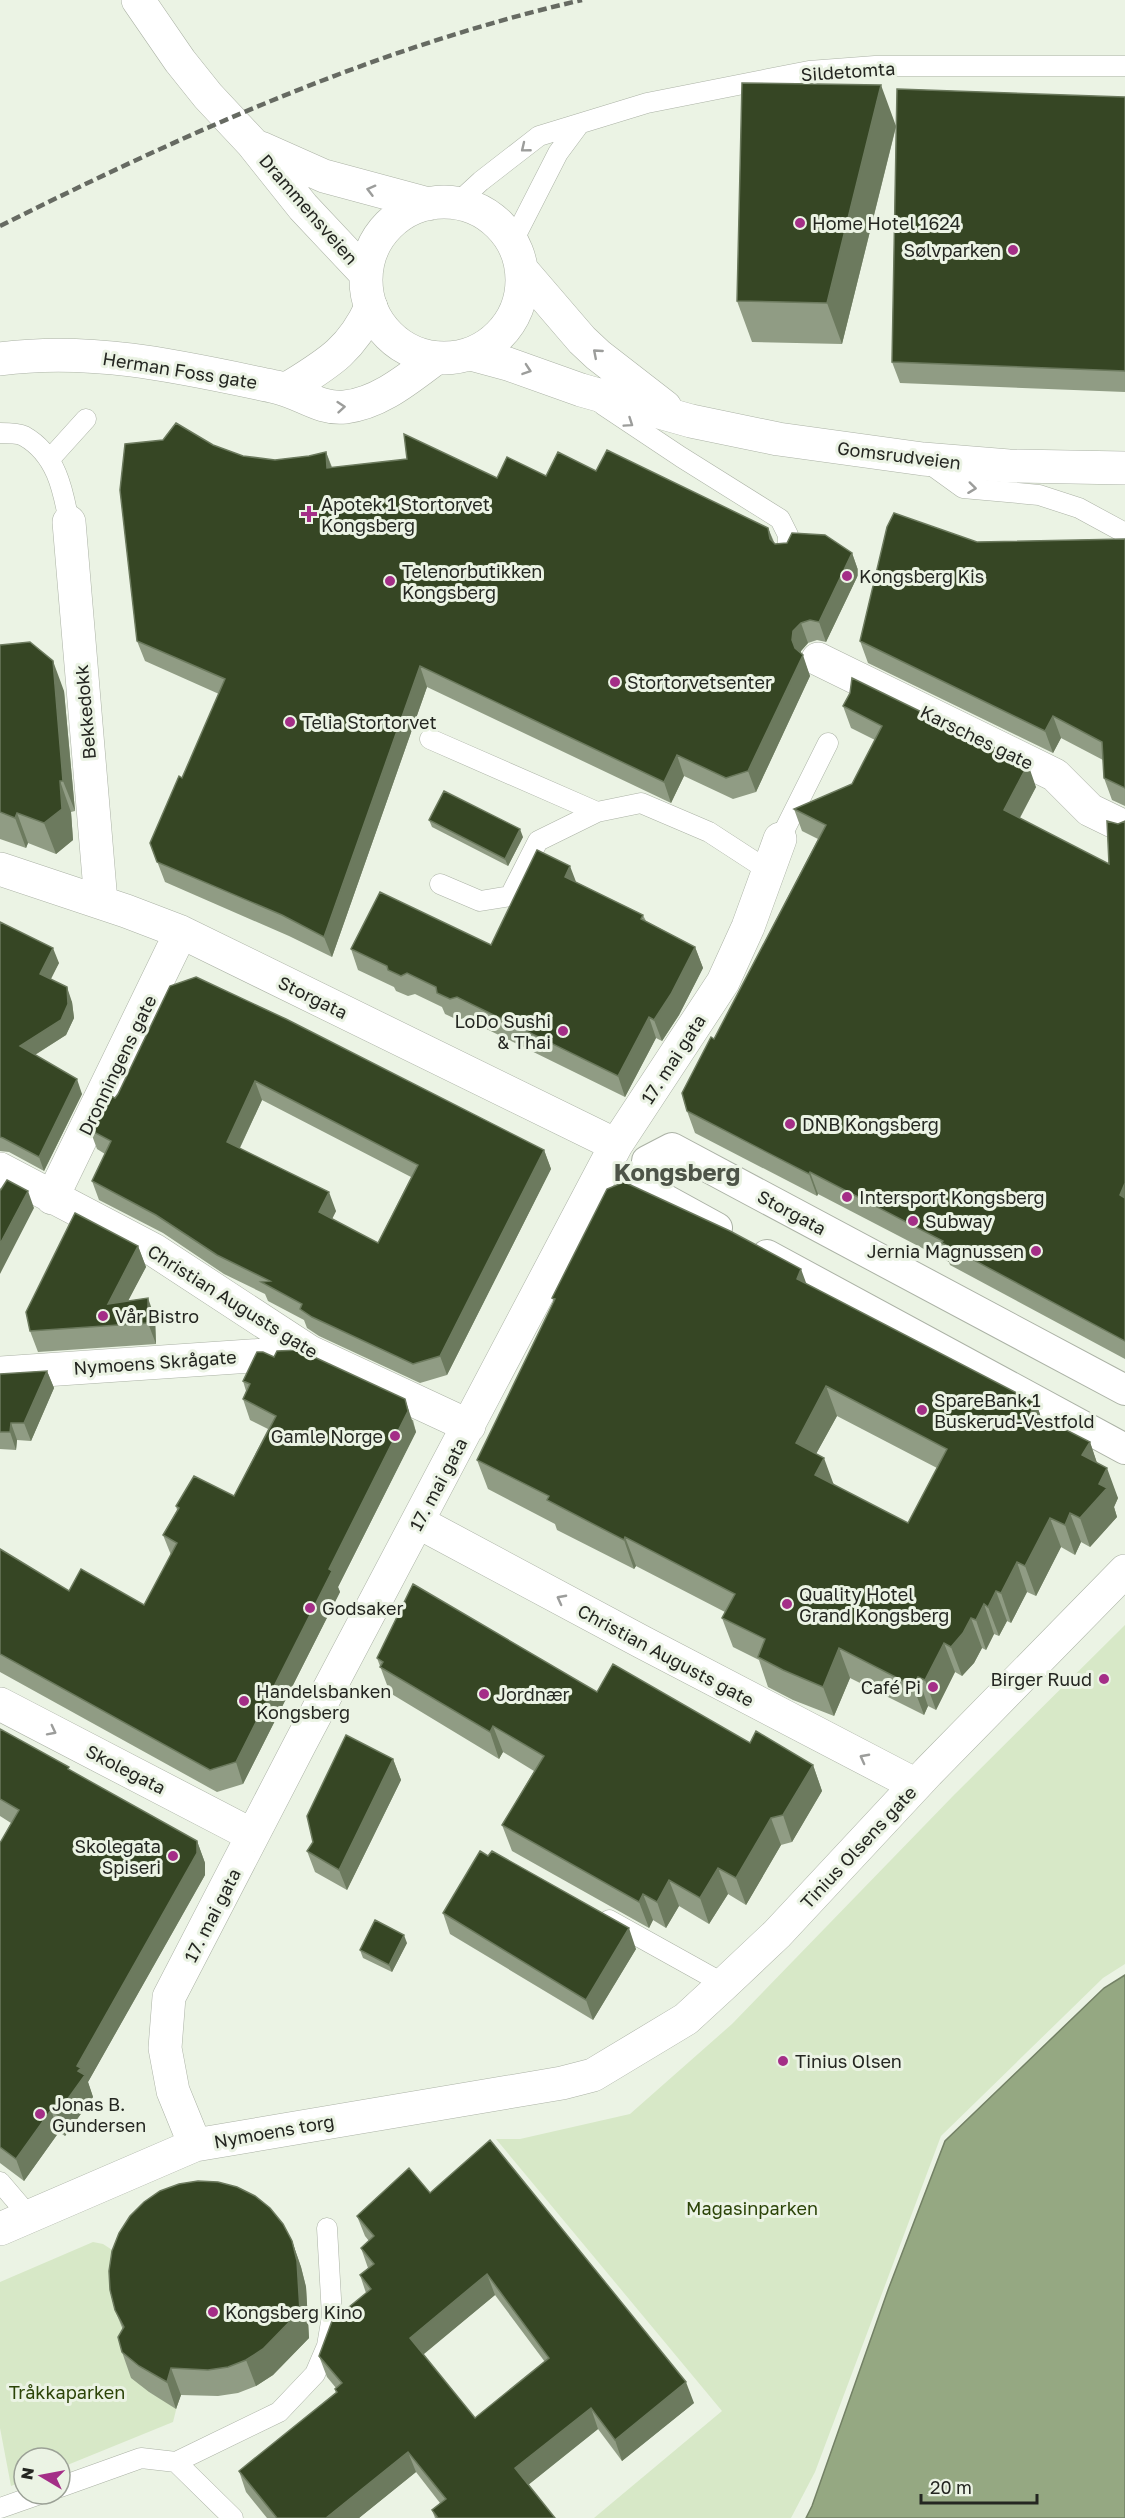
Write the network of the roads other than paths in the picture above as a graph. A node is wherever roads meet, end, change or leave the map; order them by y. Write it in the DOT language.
graph roads {
  1 [pos="138,0"];
  2 [pos="1125,66"];
  3 [pos="578,126"];
  4 [pos="252,143"];
  5 [pos="442,204"];
  6 [pos="516,256"];
  7 [pos="366,274"];
  8 [pos="370,307"];
  9 [pos="471,354"];
  10 [pos="436,358"];
  11 [pos="0,359"];
  12 [pos="287,389"];
  13 [pos="581,390"];
  14 [pos="676,415"];
  15 [pos="86,419"];
  16 [pos="0,433"];
  17 [pos="922,459"];
  18 [pos="49,460"];
  19 [pos="1125,468"];
  20 [pos="69,522"];
  21 [pos="1125,533"];
  22 [pos="788,554"];
  23 [pos="818,659"];
  24 [pos="430,739"];
  25 [pos="828,743"];
  26 [pos="597,812"];
  27 [pos="1125,827"];
  28 [pos="780,839"];
  29 [pos="0,869"];
  30 [pos="768,871"];
  31 [pos="440,884"];
  32 [pos="101,903"];
  33 [pos="181,932"];
  34 [pos="616,1145"];
  35 [pos="0,1169"];
  36 [pos="52,1198"];
  37 [pos="310,1352"];
  38 [pos="0,1373"];
  39 [pos="1125,1390"];
  40 [pos="469,1426"];
  41 [pos="1125,1449"];
  42 [pos="418,1522"];
  43 [pos="1125,1571"];
  44 [pos="0,1704"];
  45 [pos="916,1785"];
  46 [pos="252,1835"];
  47 [pos="590,1910"];
  48 [pos="724,1984"];
  49 [pos="562,2083"];
  50 [pos="195,2145"];
  51 [pos="0,2182"];
  52 [pos="14,2222"];
  53 [pos="327,2228"];
  54 [pos="176,2462"];
  55 [pos="72,2483"];
  56 [pos="233,2518"];
  1 -- 4 [label="street, Drammensveien"];
  2 -- 3 [label="lane, Sildetomta"];
  3 -- 5 [label="lane, Sildetomta, one-way"];
  3 -- 6 [label="lane"];
  5 -- 4 [label="street, Drammensveien, one-way"];
  4 -- 7 [label="street, Drammensveien"];
  5 -- 6 [label="street"];
  5 -- 7 [label="street"];
  6 -- 9 [label="street"];
  14 -- 6 [label="street, Gomsrudveien, one-way"];
  7 -- 8 [label="street"];
  8 -- 10 [label="street"];
  8 -- 12 [label="street"];
  9 -- 10 [label="street"];
  9 -- 13 [label="street, Gomsrudveien, one-way"];
  12 -- 10 [label="street, Herman Foss gate, one-way"];
  11 -- 12 [label="street, Herman Foss gate"];
  13 -- 14 [label="street, Gomsrudveien"];
  13 -- 22 [label="lane, one-way"];
  14 -- 17 [label="street, Gomsrudveien"];
  15 -- 18 [label="lane"];
  16 -- 18 [label="lane"];
  17 -- 19 [label="street, Gomsrudveien"];
  17 -- 21 [label="lane, one-way"];
  18 -- 20 [label="lane"];
  20 -- 32 [label="street, Bekkedokk"];
  23 -- 27 [label="street, Karsches gate"];
  24 -- 26 [label="lane"];
  25 -- 28 [label="lane"];
  26 -- 30 [label="lane"];
  26 -- 31 [label="lane"];
  28 -- 30 [label="street, 17. mai gata"];
  29 -- 32 [label="street, Storgata"];
  30 -- 34 [label="street, 17. mai gata"];
  32 -- 33 [label="street, Storgata"];
  33 -- 34 [label="street, Storgata"];
  33 -- 36 [label="street, Dronningens gate"];
  34 -- 40 [label="street, 17. mai gata"];
  35 -- 36 [label="street, Christian Augusts gate"];
  36 -- 37 [label="street, Christian Augusts gate"];
  37 -- 38 [label="street, Nymoens Skrågate"];
  37 -- 40 [label="street, Christian Augusts gate"];
  39 -- 41 [label="street, Storgata"];
  40 -- 42 [label="street, 17. mai gata"];
  45 -- 42 [label="street, Christian Augusts gate, one-way"];
  42 -- 46 [label="street, 17. mai gata"];
  43 -- 45 [label="street, Tinius Olsens gate"];
  44 -- 46 [label="street, Skolegata, one-way"];
  45 -- 48 [label="street, Tinius Olsens gate"];
  46 -- 50 [label="street, 17. mai gata"];
  47 -- 48 [label="lane"];
  48 -- 49 [label="street, Tinius Olsens gate"];
  49 -- 50 [label="street, Nymoens torg"];
  50 -- 52 [label="street, Nymoens torg"];
  51 -- 52 [label="lane"];
  53 -- 54 [label="lane"];
  54 -- 55 [label="lane"];
  54 -- 56 [label="lane"];
}
